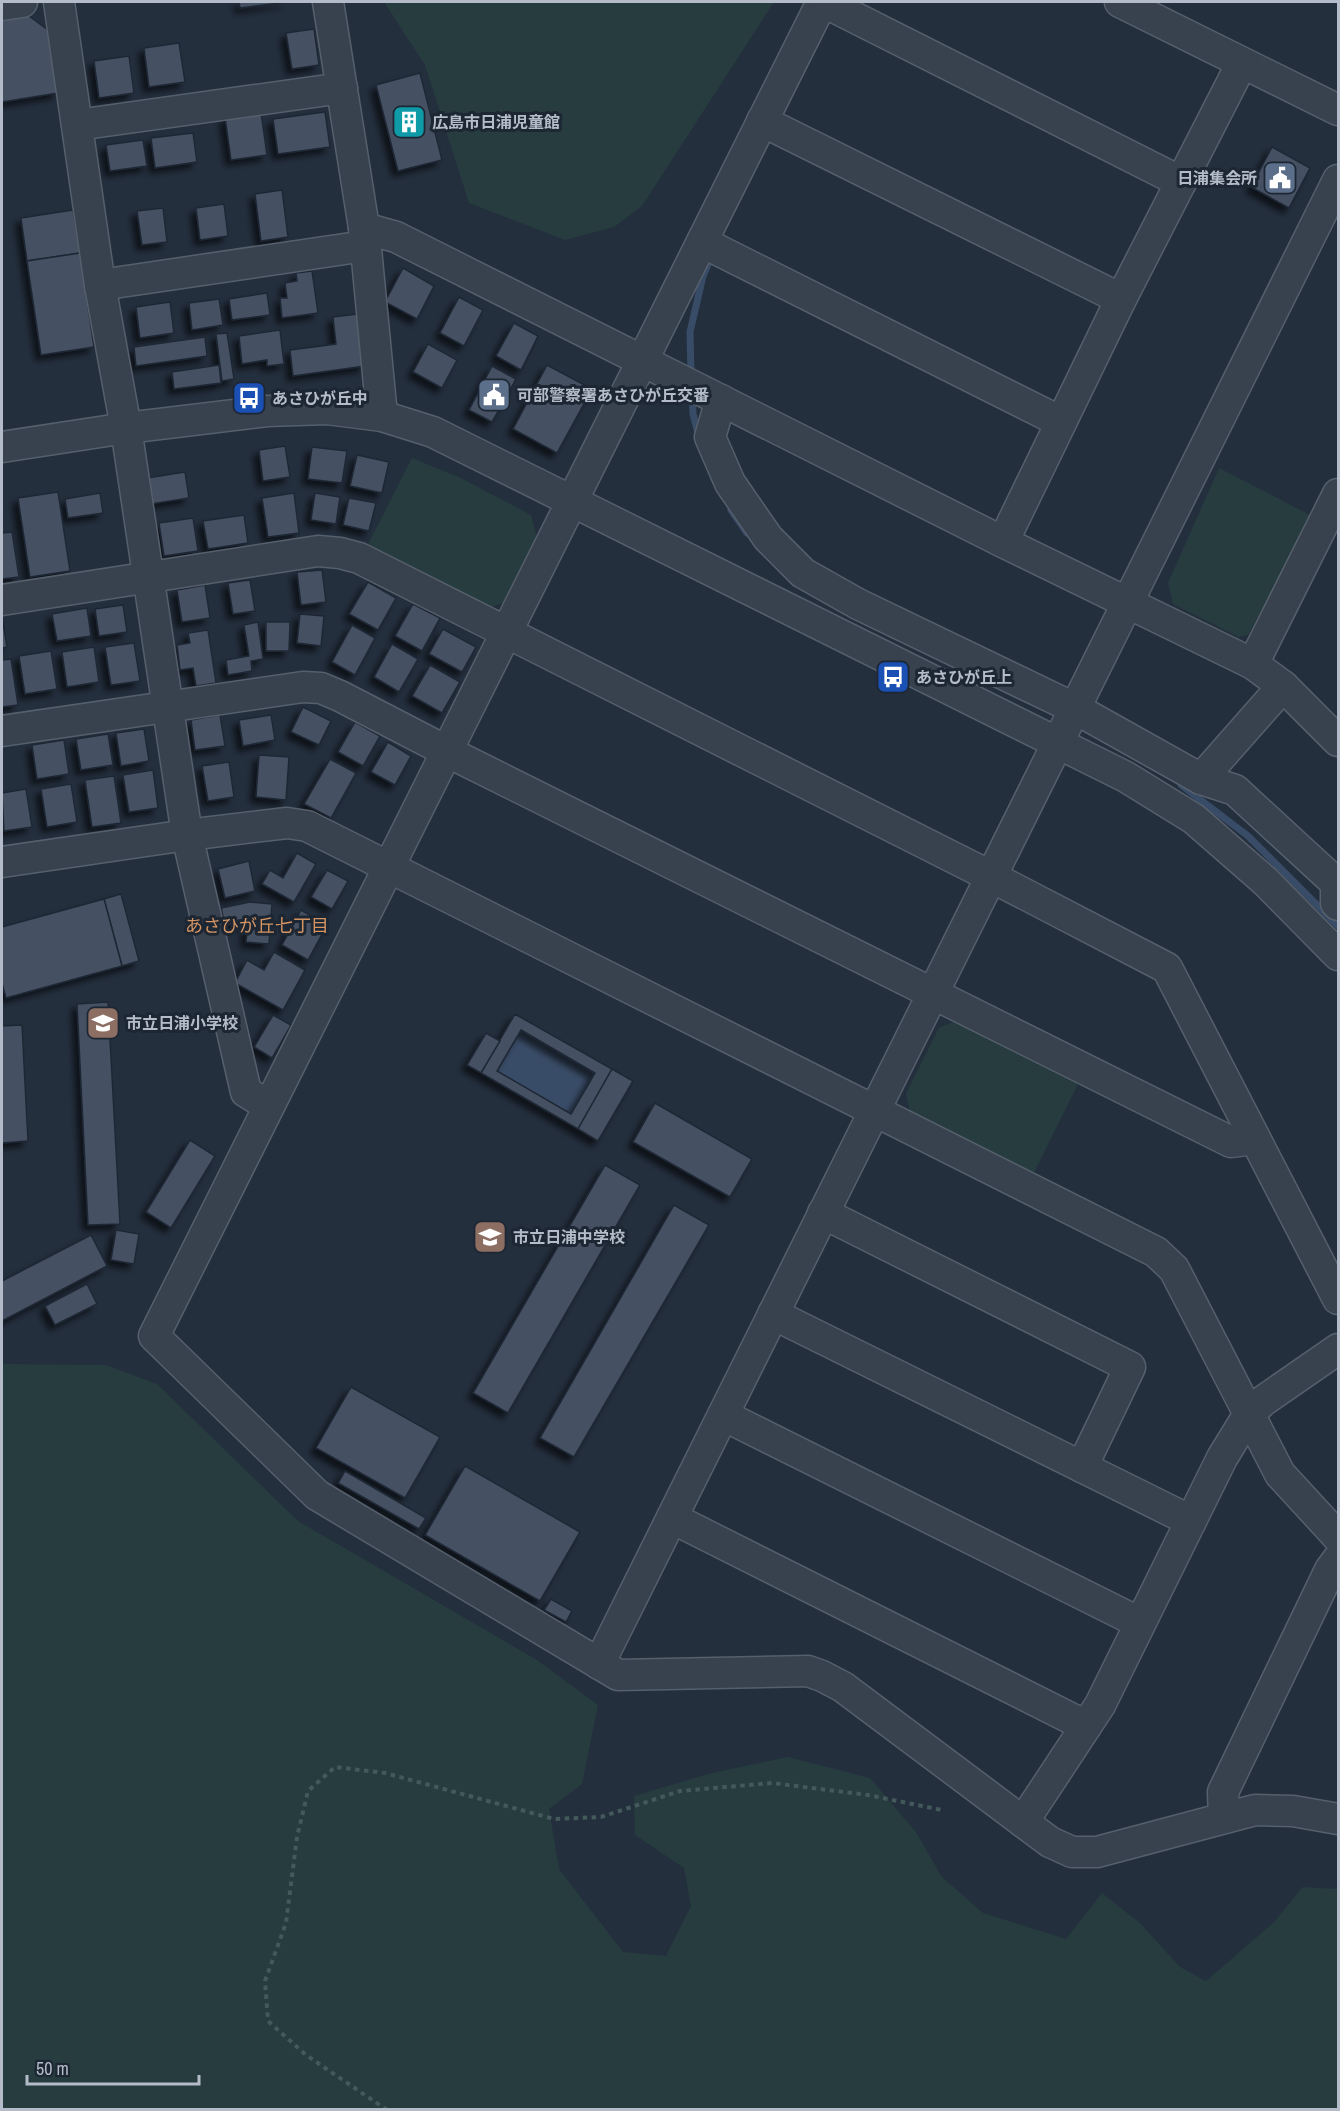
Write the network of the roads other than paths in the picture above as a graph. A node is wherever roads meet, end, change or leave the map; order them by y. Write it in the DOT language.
graph roads {
  1 [pos="22,2"];
  2 [pos="58,2"];
  3 [pos="328,2"];
  4 [pos="823,2"];
  5 [pos="1120,2"];
  6 [pos="2,4"];
  7 [pos="1242,63"];
  8 [pos="342,88"];
  9 [pos="1338,110"];
  10 [pos="762,121"];
  11 [pos="77,125"];
  12 [pos="1338,180"];
  13 [pos="1181,182"];
  14 [pos="364,237"];
  15 [pos="702,242"];
  16 [pos="100,285"];
  17 [pos="1121,299"];
  18 [pos="642,361"];
  19 [pos="721,400"];
  20 [pos="382,416"];
  21 [pos="1061,422"];
  22 [pos="126,428"];
  23 [pos="2,447"];
  24 [pos="1338,494"];
  25 [pos="571,499"];
  26 [pos="1003,542"];
  27 [pos="148,579"];
  28 [pos="2,600"];
  29 [pos="1128,603"];
  30 [pos="505,632"];
  31 [pos="1253,664"];
  32 [pos="1283,686"];
  33 [pos="168,707"];
  34 [pos="1076,710"];
  35 [pos="2,731"];
  36 [pos="1338,741"];
  37 [pos="1059,743"];
  38 [pos="446,751"];
  39 [pos="1200,779"];
  40 [pos="187,835"];
  41 [pos="2,862"];
  42 [pos="388,866"];
  43 [pos="990,876"];
  44 [pos="1338,890"];
  45 [pos="1338,955"];
  46 [pos="933,992"];
  47 [pos="269,1106"];
  48 [pos="874,1110"];
  49 [pos="1255,1139"];
  50 [pos="823,1213"];
  51 [pos="1338,1299"];
  52 [pos="773,1314"];
  53 [pos="1338,1349"];
  54 [pos="1249,1414"];
  55 [pos="723,1415"];
  56 [pos="1082,1467"];
  57 [pos="672,1518"];
  58 [pos="1191,1521"];
  59 [pos="1338,1537"];
  60 [pos="1338,1559"];
  61 [pos="1140,1623"];
  62 [pos="599,1664"];
  63 [pos="1086,1726"];
  64 [pos="1224,1818"];
  65 [pos="1338,1819"];
  66 [pos="1023,1822"];
  1 -- 6 [label="street"];
  2 -- 11 [label="street"];
  3 -- 8 [label="street"];
  4 -- 10 [label="street"];
  4 -- 13 [label="street"];
  5 -- 7 [label="street"];
  7 -- 9 [label="street"];
  7 -- 13 [label="street"];
  8 -- 11 [label="street"];
  8 -- 14 [label="street"];
  10 -- 15 [label="street"];
  10 -- 17 [label="street"];
  11 -- 16 [label="street"];
  12 -- 29 [label="street"];
  13 -- 17 [label="street"];
  14 -- 16 [label="street"];
  14 -- 18 [label="street"];
  14 -- 20 [label="street"];
  15 -- 18 [label="street"];
  15 -- 21 [label="street"];
  16 -- 22 [label="street"];
  17 -- 21 [label="street"];
  18 -- 19 [label="street"];
  18 -- 25 [label="street"];
  19 -- 26 [label="street"];
  19 -- 34 [label="street"];
  20 -- 22 [label="street"];
  20 -- 25 [label="street"];
  21 -- 26 [label="street"];
  22 -- 23 [label="street"];
  22 -- 27 [label="street"];
  24 -- 31 [label="street"];
  25 -- 30 [label="street"];
  25 -- 37 [label="street"];
  26 -- 29 [label="street"];
  27 -- 28 [label="street"];
  27 -- 30 [label="street"];
  27 -- 33 [label="street"];
  29 -- 31 [label="street"];
  29 -- 34 [label="street"];
  30 -- 38 [label="street"];
  30 -- 43 [label="street"];
  31 -- 32 [label="street"];
  32 -- 36 [label="street"];
  32 -- 39 [label="street"];
  33 -- 35 [label="street"];
  33 -- 38 [label="street"];
  33 -- 40 [label="street"];
  34 -- 37 [label="street"];
  34 -- 39 [label="street"];
  37 -- 43 [label="street"];
  37 -- 45 [label="street"];
  38 -- 42 [label="street"];
  38 -- 46 [label="street"];
  39 -- 44 [label="street"];
  40 -- 41 [label="street"];
  40 -- 42 [label="street"];
  40 -- 47 [label="street"];
  42 -- 47 [label="street"];
  42 -- 48 [label="street"];
  43 -- 46 [label="street"];
  43 -- 49 [label="street"];
  46 -- 48 [label="street"];
  46 -- 49 [label="street"];
  47 -- 62 [label="street"];
  48 -- 50 [label="street"];
  48 -- 54 [label="street"];
  49 -- 51 [label="street"];
  50 -- 52 [label="street"];
  50 -- 56 [label="street"];
  52 -- 55 [label="street"];
  52 -- 56 [label="street"];
  53 -- 54 [label="street"];
  54 -- 58 [label="street"];
  54 -- 59 [label="street"];
  55 -- 57 [label="street"];
  55 -- 61 [label="street"];
  56 -- 58 [label="street"];
  57 -- 62 [label="street"];
  57 -- 63 [label="street"];
  58 -- 61 [label="street"];
  60 -- 64 [label="street"];
  61 -- 63 [label="street"];
  62 -- 66 [label="street"];
  63 -- 66 [label="street"];
  64 -- 65 [label="street"];
  64 -- 66 [label="street"];
}
